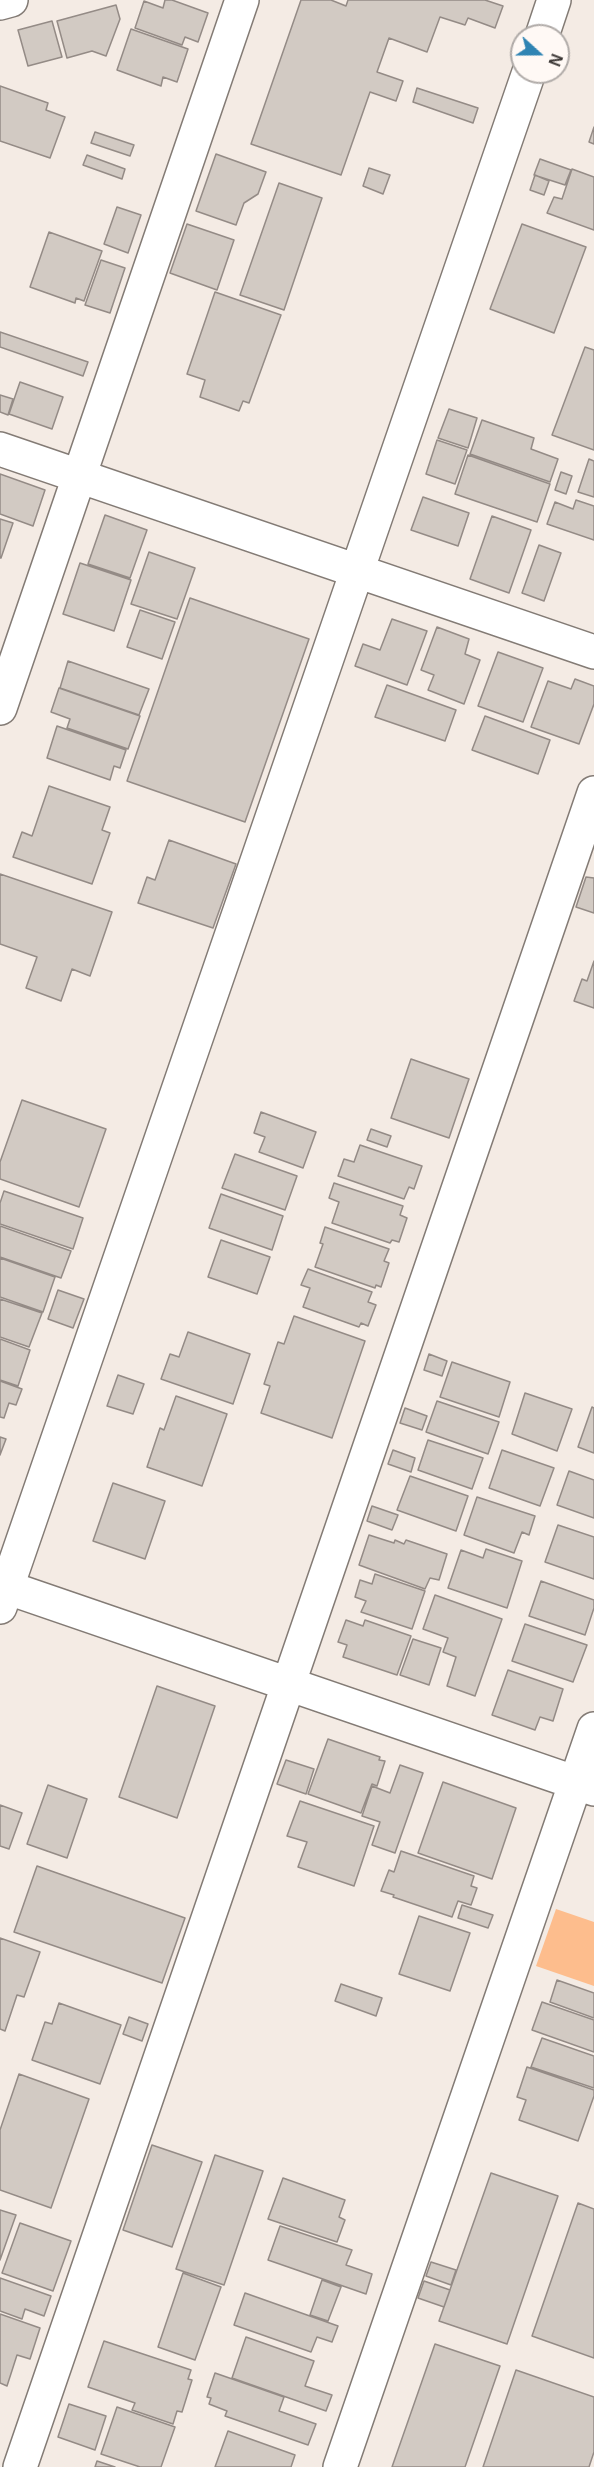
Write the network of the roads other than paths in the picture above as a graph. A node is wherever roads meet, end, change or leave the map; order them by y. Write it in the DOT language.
graph roads {
  1 [pos="11,0"];
  2 [pos="242,0"];
  3 [pos="554,0"];
  4 [pos="0,3"];
  5 [pos="546,24"];
  6 [pos="525,84"];
  7 [pos="0,448"];
  8 [pos="79,476"];
  9 [pos="357,572"];
  10 [pos="594,652"];
  11 [pos="0,708"];
  12 [pos="594,793"];
  13 [pos="2,1593"];
  14 [pos="289,1684"];
  15 [pos="594,1729"];
  16 [pos="585,1786"];
  17 [pos="20,2467"];
  18 [pos="340,2467"];
  1 -- 4 [label="street"];
  2 -- 8 [label="street"];
  3 -- 5 [label="street"];
  6 -- 9 [label="street"];
  7 -- 8 [label="street"];
  8 -- 9 [label="street"];
  8 -- 11 [label="street"];
  9 -- 10 [label="street"];
  9 -- 13 [label="street"];
  12 -- 14 [label="street"];
  13 -- 14 [label="street"];
  14 -- 16 [label="street"];
  14 -- 17 [label="street"];
  15 -- 16 [label="street"];
  16 -- 18 [label="street"];
}
